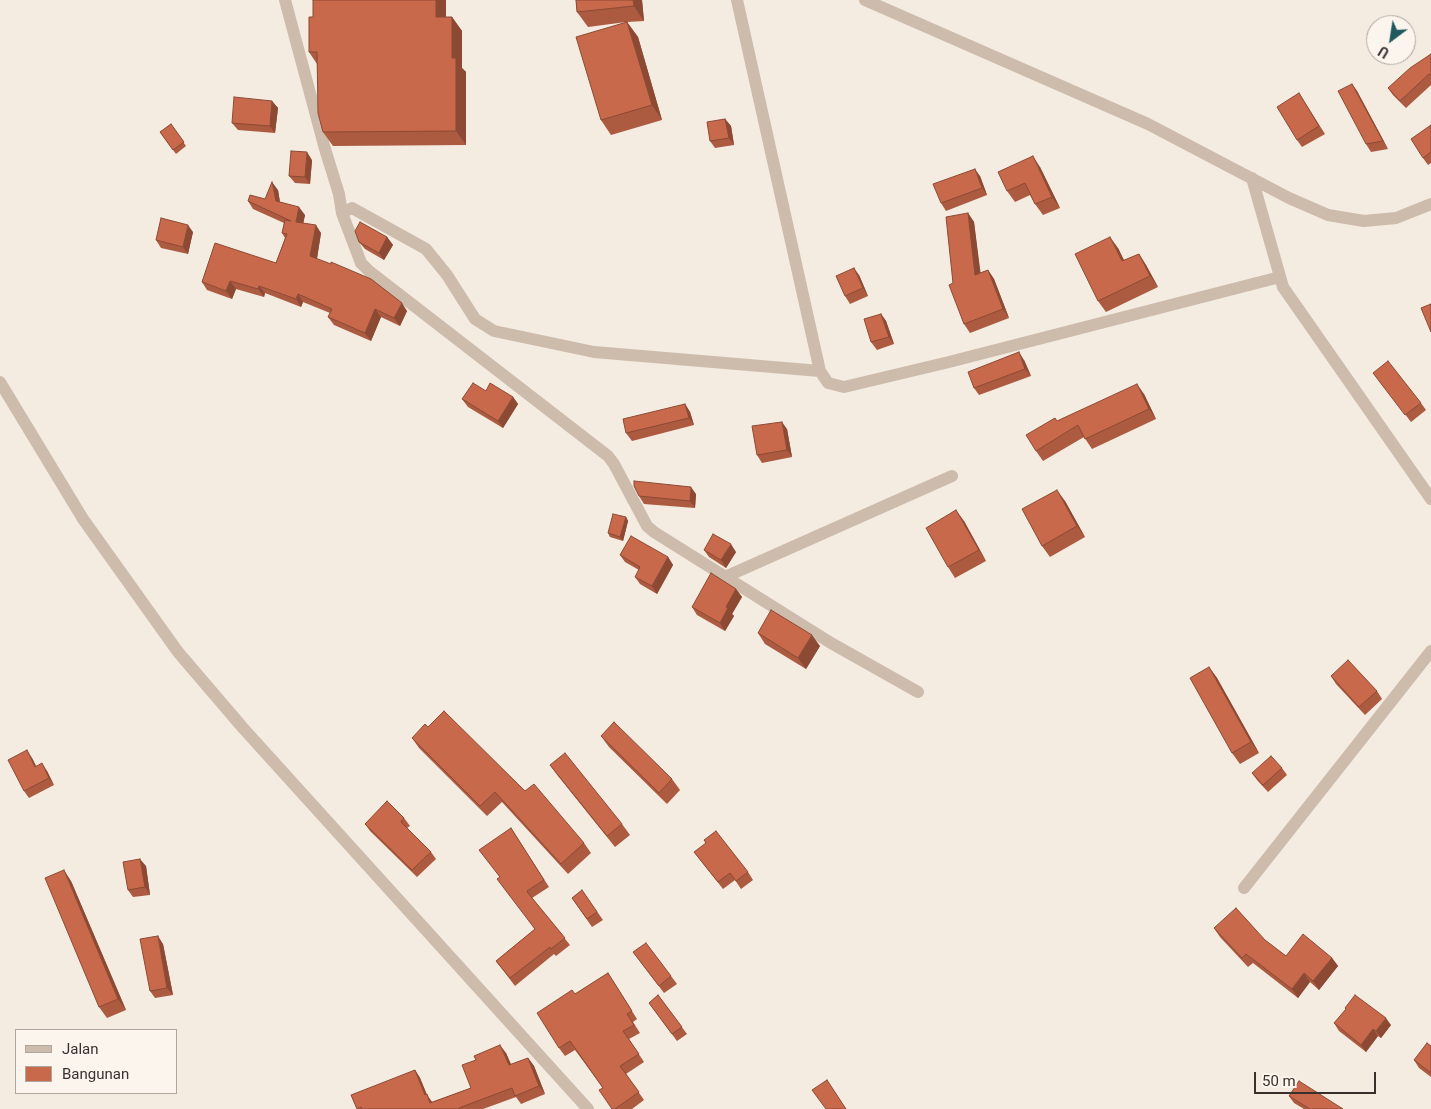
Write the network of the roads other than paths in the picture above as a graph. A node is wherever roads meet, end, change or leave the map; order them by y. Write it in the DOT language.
graph roads {
  1 [pos="285,0"];
  2 [pos="737,0"];
  3 [pos="865,0"];
  4 [pos="1252,178"];
  5 [pos="1431,204"];
  6 [pos="342,213"];
  7 [pos="1280,277"];
  8 [pos="820,371"];
  9 [pos="0,382"];
  10 [pos="952,476"];
  11 [pos="1431,499"];
  12 [pos="725,577"];
  13 [pos="1431,651"];
  14 [pos="918,692"];
  15 [pos="1244,888"];
  16 [pos="588,1109"];
  1 -- 6 [label="street"];
  2 -- 8 [label="street"];
  3 -- 4 [label="street"];
  4 -- 5 [label="street"];
  4 -- 7 [label="street"];
  6 -- 8 [label="street"];
  6 -- 12 [label="street"];
  7 -- 8 [label="street"];
  7 -- 11 [label="street"];
  9 -- 16 [label="street"];
  10 -- 12 [label="street"];
  12 -- 14 [label="street"];
  13 -- 15 [label="street"];
}
